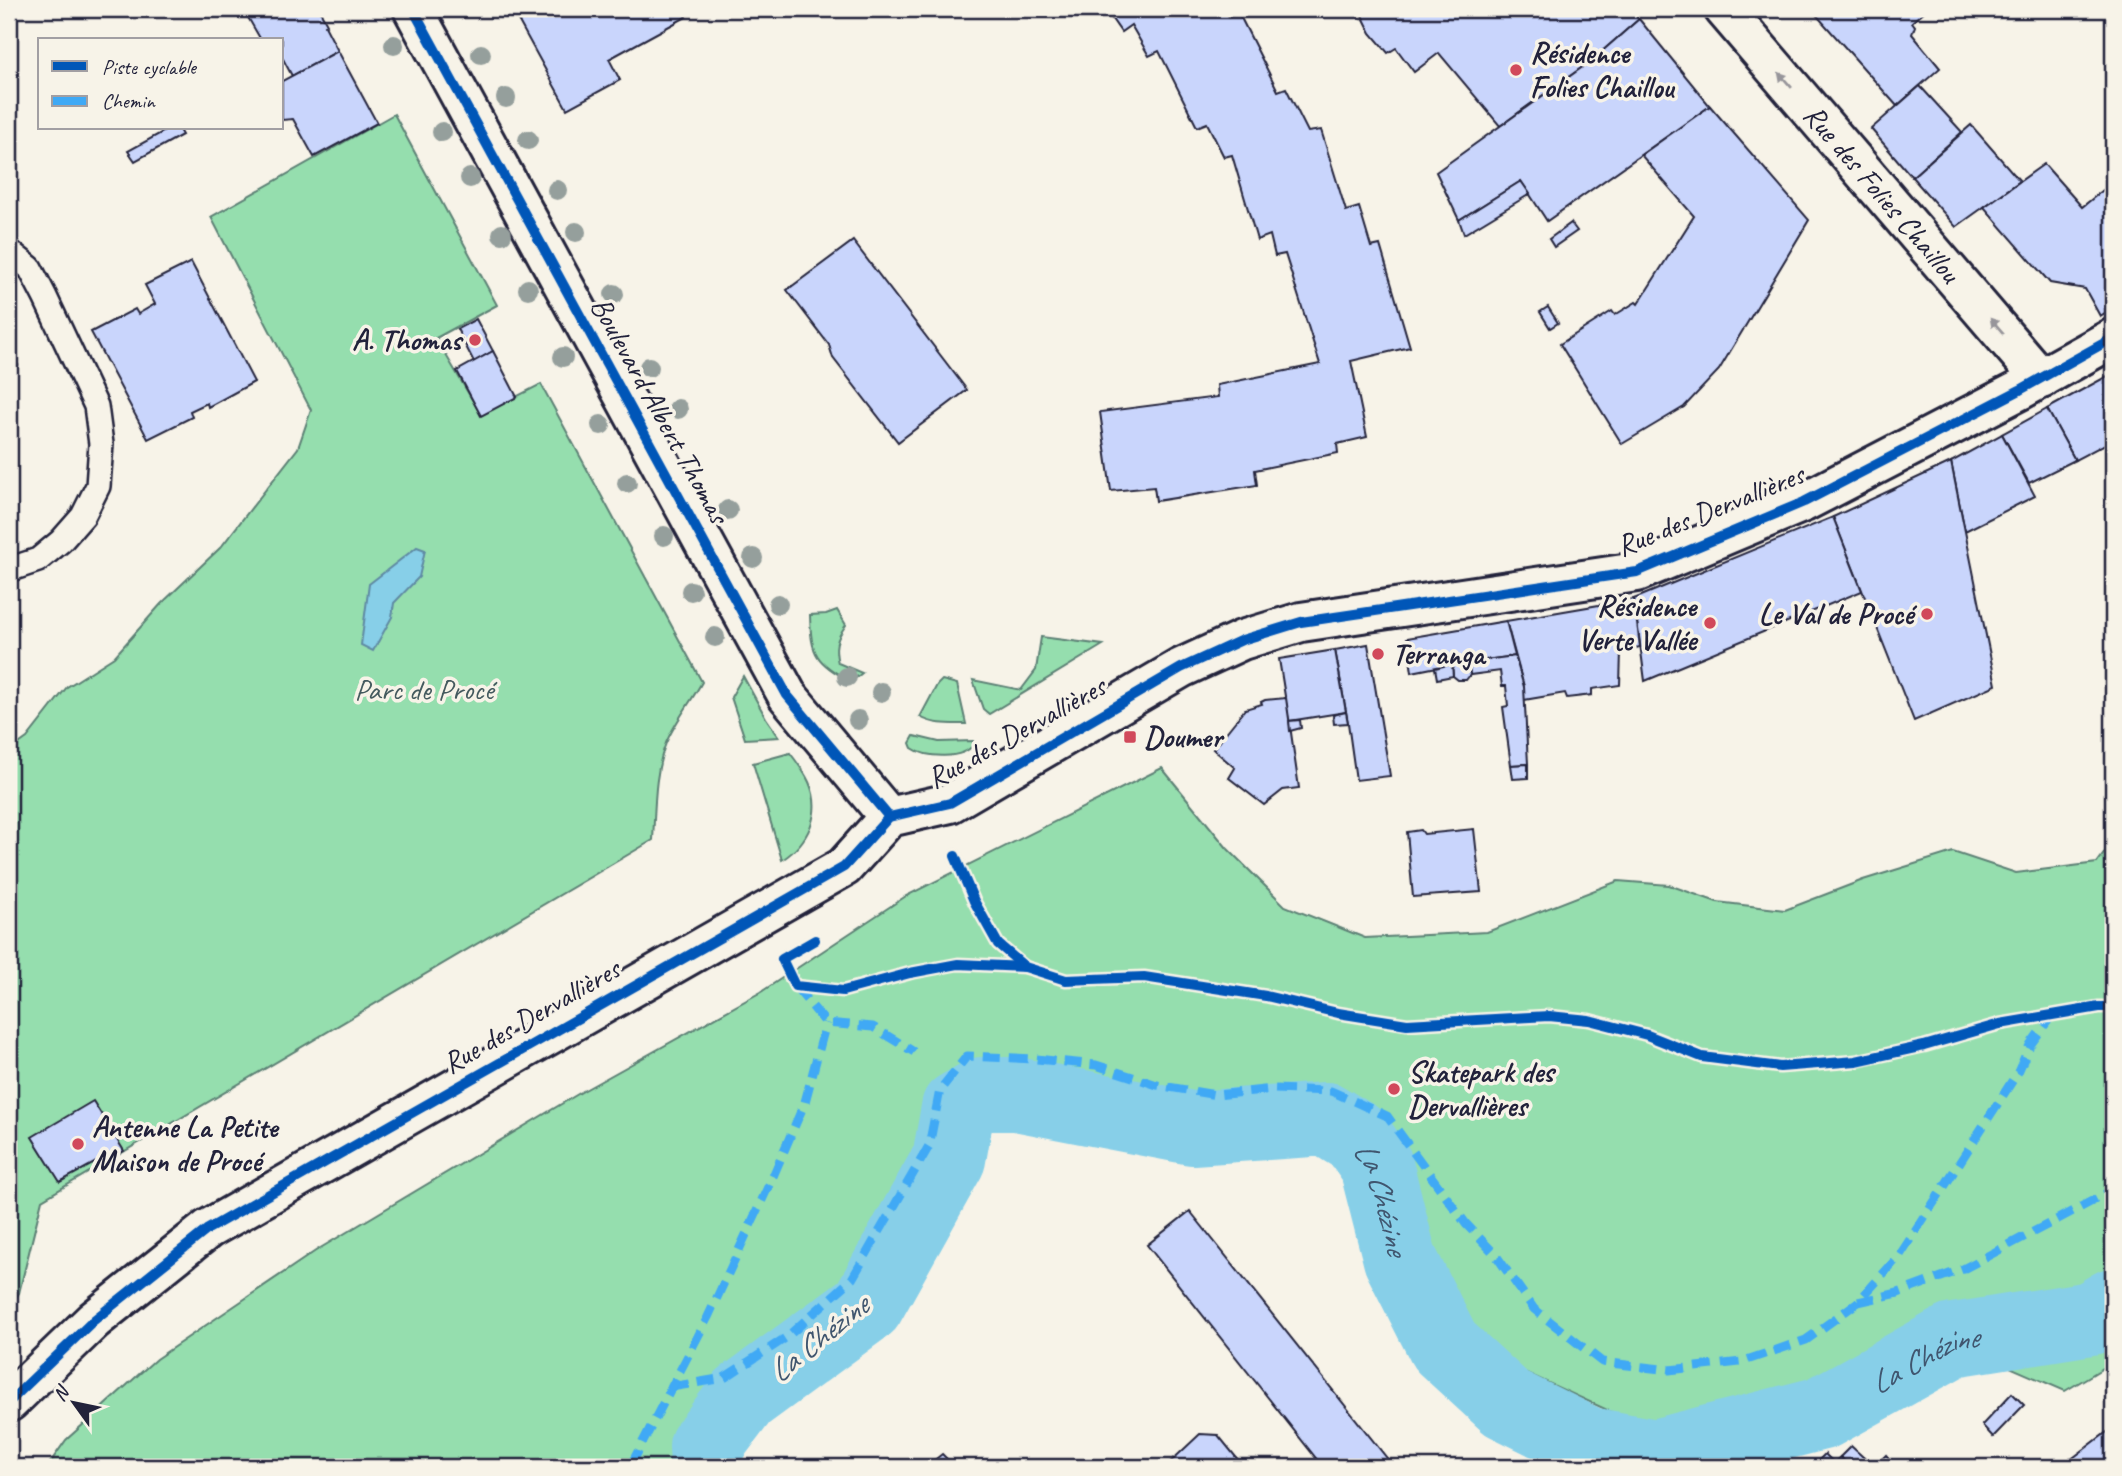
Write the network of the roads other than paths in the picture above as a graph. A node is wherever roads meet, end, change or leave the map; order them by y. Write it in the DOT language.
graph roads {
  1 [pos="413,9"];
  2 [pos="1724,9"];
  3 [pos="9,251"];
  4 [pos="2113,338"];
  5 [pos="2041,379"];
  6 [pos="9,567"];
  7 [pos="889,817"];
  8 [pos="9,1402"];
  1 -- 7 [label="main road, Boulevard Albert Thomas"];
  5 -- 2 [label="main road, Rue des Folies Chaillou, one-way"];
  3 -- 6 [label="lane"];
  4 -- 5 [label="main road, Rue des Dervallières"];
  5 -- 7 [label="main road, Rue des Dervallières"];
  7 -- 8 [label="main road, Rue des Dervallières"];
}
